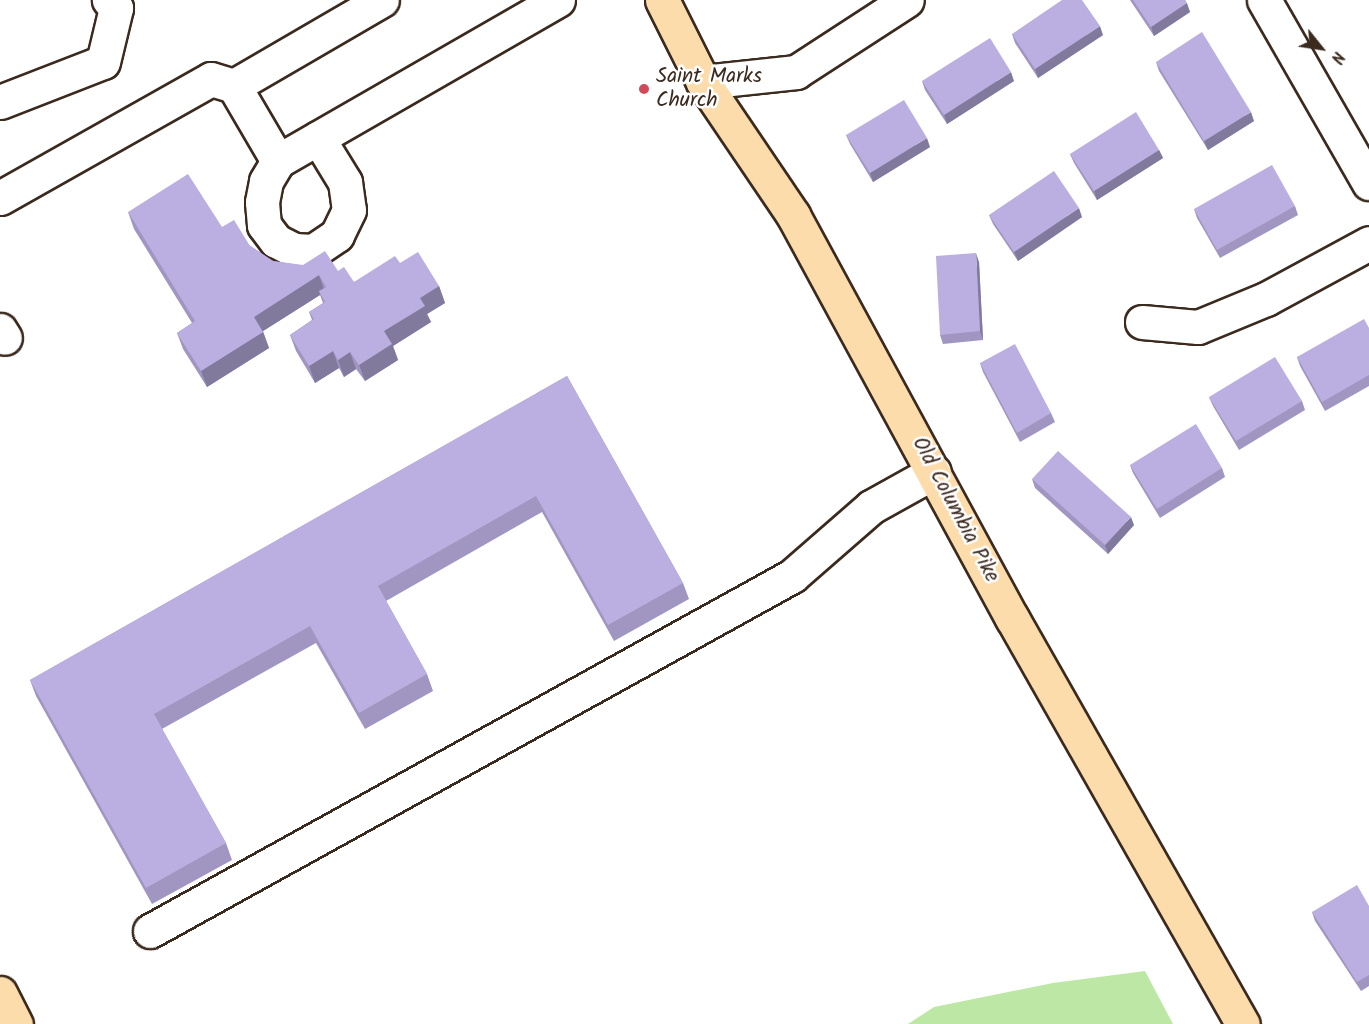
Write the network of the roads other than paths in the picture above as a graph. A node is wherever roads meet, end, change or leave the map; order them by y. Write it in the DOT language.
graph roads {
  1 [pos="109,0"];
  2 [pos="382,0"];
  3 [pos="558,0"];
  4 [pos="662,0"];
  5 [pos="908,0"];
  6 [pos="1264,0"];
  7 [pos="704,82"];
  8 [pos="234,86"];
  9 [pos="0,102"];
  10 [pos="318,138"];
  11 [pos="278,161"];
  12 [pos="1369,183"];
  13 [pos="0,198"];
  14 [pos="1369,243"];
  15 [pos="1142,322"];
  16 [pos="934,472"];
  17 [pos="150,931"];
  18 [pos="0,993"];
  19 [pos="16,1024"];
  20 [pos="1243,1024"];
  1 -- 9 [label="street"];
  2 -- 8 [label="street"];
  3 -- 10 [label="street"];
  4 -- 7 [label="main road, Old Columbia Pike"];
  5 -- 7 [label="street"];
  6 -- 12 [label="street"];
  7 -- 16 [label="main road, Old Columbia Pike"];
  8 -- 11 [label="street"];
  8 -- 13 [label="street"];
  10 -- 11 [label="street"];
  10 -- 11 [label="street"];
  14 -- 15 [label="street"];
  16 -- 17 [label="street"];
  16 -- 20 [label="main road, Old Columbia Pike"];
  18 -- 19 [label="main road"];
}
